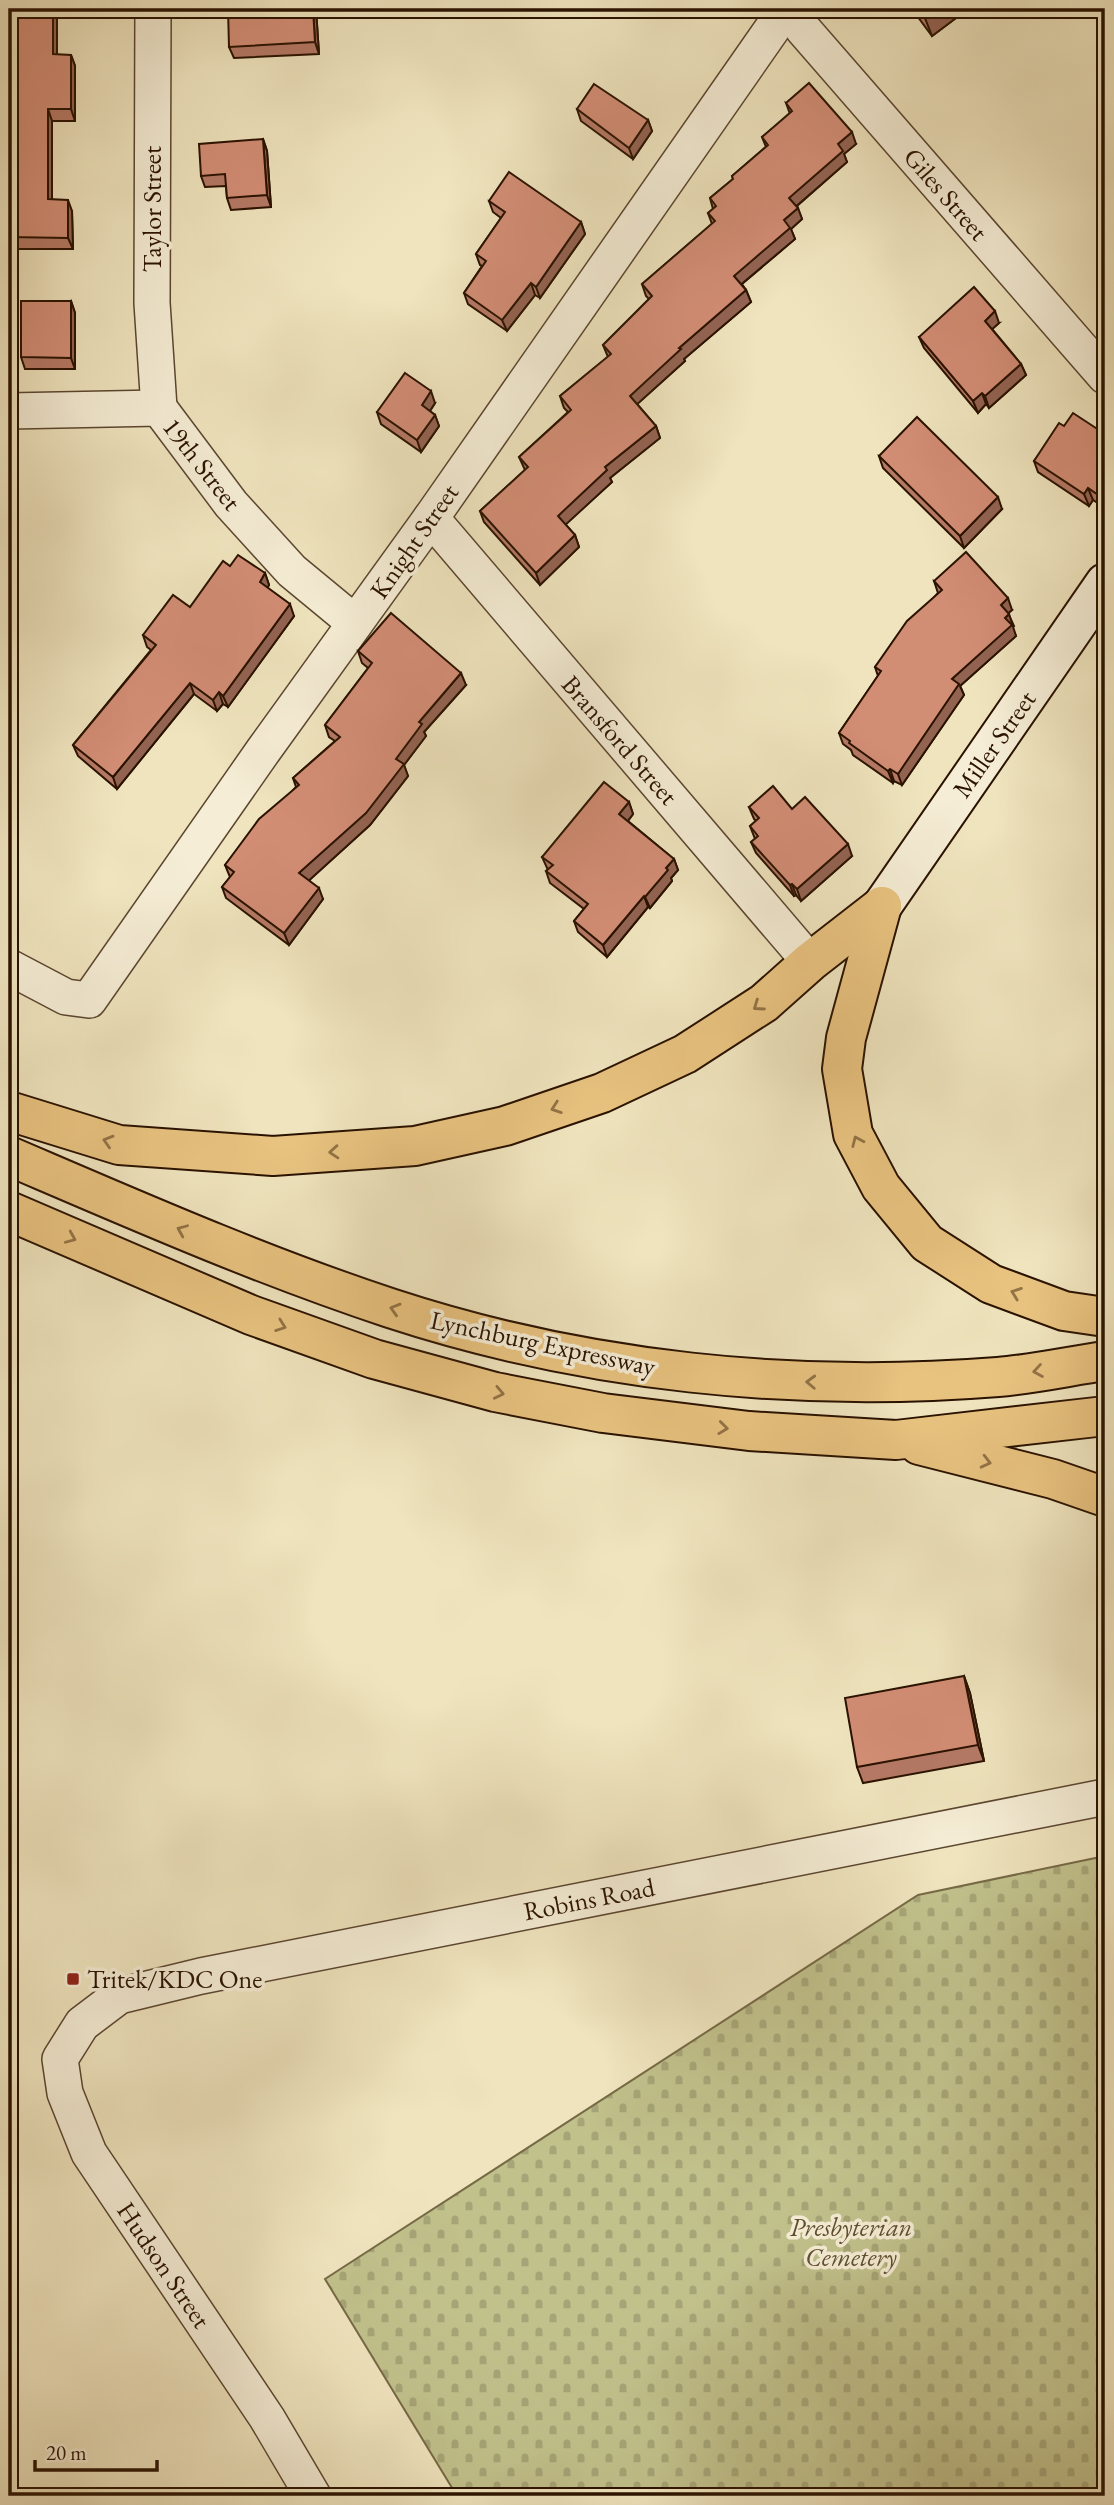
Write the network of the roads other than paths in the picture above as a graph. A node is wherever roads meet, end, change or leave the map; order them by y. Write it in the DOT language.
graph roads {
  1 [pos="153,9"];
  2 [pos="786,9"];
  3 [pos="793,9"];
  4 [pos="1105,376"];
  5 [pos="159,408"];
  6 [pos="9,411"];
  7 [pos="431,518"];
  8 [pos="1105,583"];
  9 [pos="355,623"];
  10 [pos="882,906"];
  11 [pos="810,962"];
  12 [pos="9,967"];
  13 [pos="9,1111"];
  14 [pos="9,1156"];
  15 [pos="9,1211"];
  16 [pos="1105,1317"];
  17 [pos="1105,1361"];
  18 [pos="1105,1416"];
  19 [pos="896,1440"];
  20 [pos="1105,1497"];
  21 [pos="1105,1797"];
  22 [pos="82,2024"];
  23 [pos="313,2496"];
  1 -- 5 [label="street, Taylor Street"];
  2 -- 7 [label="street, Knight Street"];
  3 -- 4 [label="street, Giles Street"];
  5 -- 6 [label="street, 19th Street"];
  5 -- 9 [label="street, 19th Street"];
  7 -- 9 [label="street, Knight Street"];
  7 -- 11 [label="street, Bransford Street"];
  8 -- 10 [label="main road, Miller Street"];
  9 -- 12 [label="street, Knight Street"];
  10 -- 11 [label="highway"];
  16 -- 10 [label="highway, one-way"];
  11 -- 13 [label="highway, one-way"];
  17 -- 14 [label="highway, Lynchburg Expressway, one-way"];
  15 -- 19 [label="highway, Lynchburg Expressway, one-way"];
  18 -- 19 [label="highway, Lynchburg Expressway"];
  19 -- 20 [label="highway, one-way"];
  21 -- 22 [label="street, Robins Road"];
  22 -- 23 [label="street, Hudson Street"];
}
